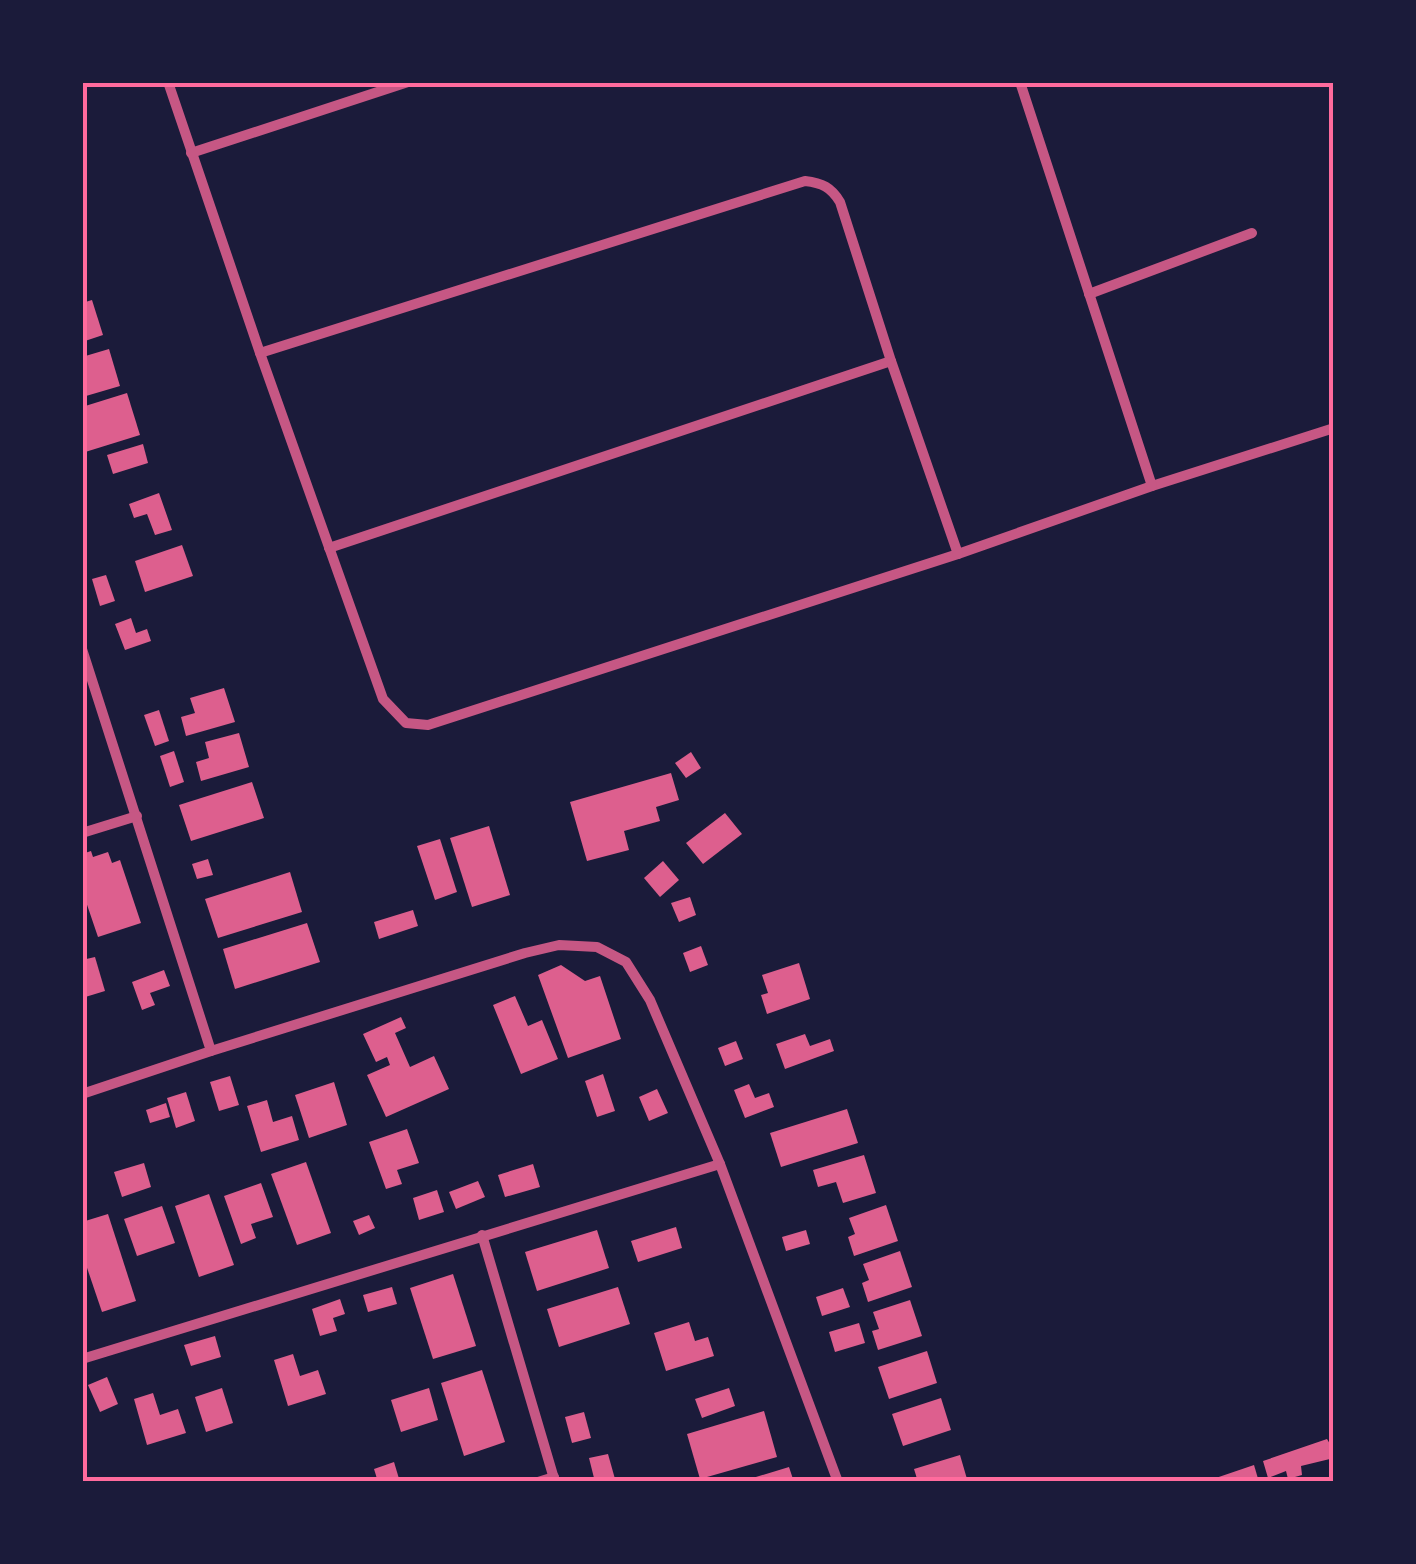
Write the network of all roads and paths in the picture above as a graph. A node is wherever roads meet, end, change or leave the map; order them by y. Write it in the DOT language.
graph roads {
  1 [pos="168,82"];
  2 [pos="408,82"];
  3 [pos="1020,82"];
  4 [pos="191,153"];
  5 [pos="1252,233"];
  6 [pos="1089,294"];
  7 [pos="260,353"];
  8 [pos="891,361"];
  9 [pos="1334,428"];
  10 [pos="1152,486"];
  11 [pos="329,548"];
  12 [pos="958,554"];
  13 [pos="82,649"];
  14 [pos="137,816"];
  15 [pos="82,832"];
  16 [pos="212,1051"];
  17 [pos="82,1094"];
  18 [pos="720,1164"];
  19 [pos="482,1235"];
  20 [pos="82,1358"];
  21 [pos="554,1479"];
  22 [pos="538,1482"];
  23 [pos="838,1482"];
  1 -- 4 [label="street"];
  2 -- 4 [label="street"];
  3 -- 6 [label="street"];
  4 -- 7 [label="street"];
  5 -- 6 [label="street"];
  6 -- 10 [label="street"];
  7 -- 8 [label="street"];
  7 -- 11 [label="street"];
  8 -- 11 [label="street"];
  8 -- 12 [label="street"];
  9 -- 10 [label="street"];
  10 -- 12 [label="street"];
  11 -- 12 [label="street"];
  13 -- 14 [label="street"];
  14 -- 15 [label="street"];
  14 -- 16 [label="street"];
  16 -- 17 [label="street"];
  16 -- 18 [label="street"];
  18 -- 19 [label="street"];
  18 -- 23 [label="street"];
  19 -- 20 [label="street"];
  19 -- 21 [label="street"];
  21 -- 22 [label="street"];
}
